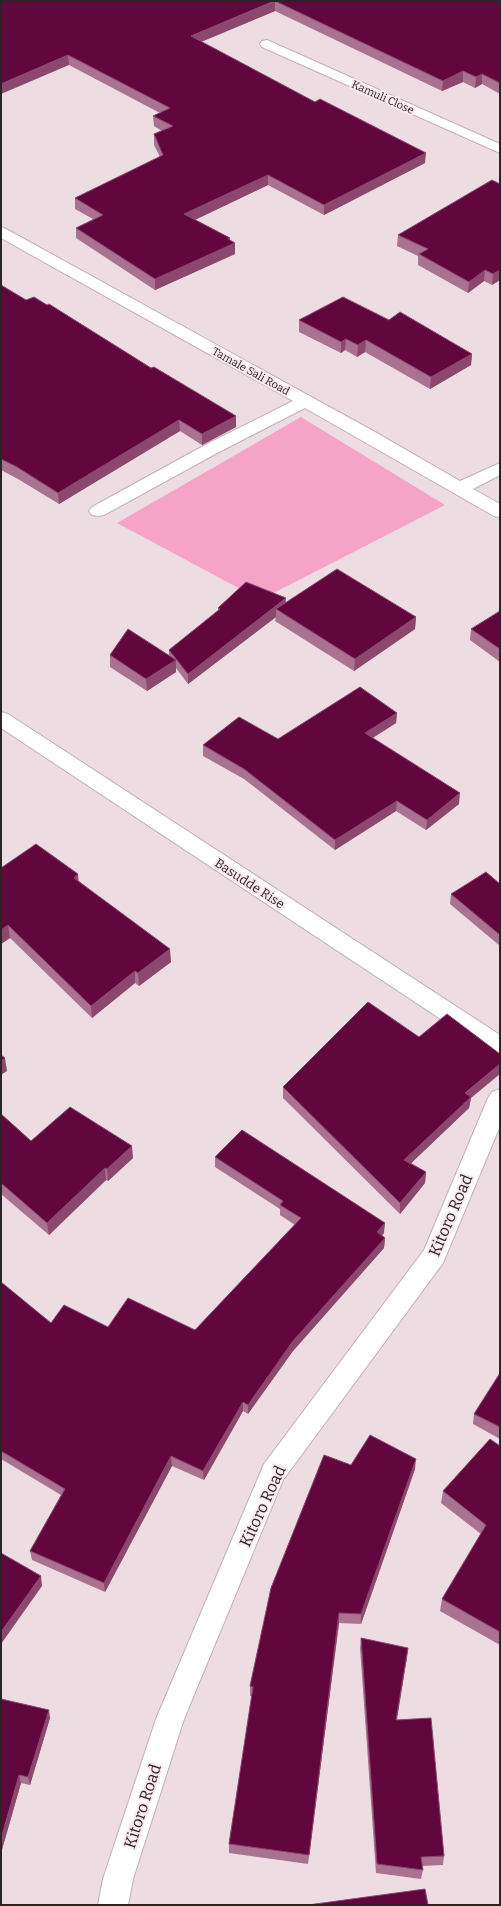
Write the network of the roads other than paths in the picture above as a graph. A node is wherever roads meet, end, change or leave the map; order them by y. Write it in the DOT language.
graph roads {
  1 [pos="266,44"];
  2 [pos="500,149"];
  3 [pos="1,232"];
  4 [pos="305,401"];
  5 [pos="500,468"];
  6 [pos="458,489"];
  7 [pos="98,511"];
  8 [pos="500,512"];
  9 [pos="1,719"];
  10 [pos="500,1047"];
  11 [pos="500,1098"];
  12 [pos="113,1905"];
  1 -- 2 [label="street, Kamuli Close"];
  3 -- 4 [label="street, Tamale Sali Road"];
  4 -- 6 [label="street, Tamale Sali Road"];
  4 -- 7 [label="street"];
  5 -- 6 [label="street"];
  6 -- 8 [label="street, Tamale Sali Road"];
  9 -- 10 [label="street, Basudde Rise"];
  11 -- 12 [label="street, Kitoro Road"];
}
